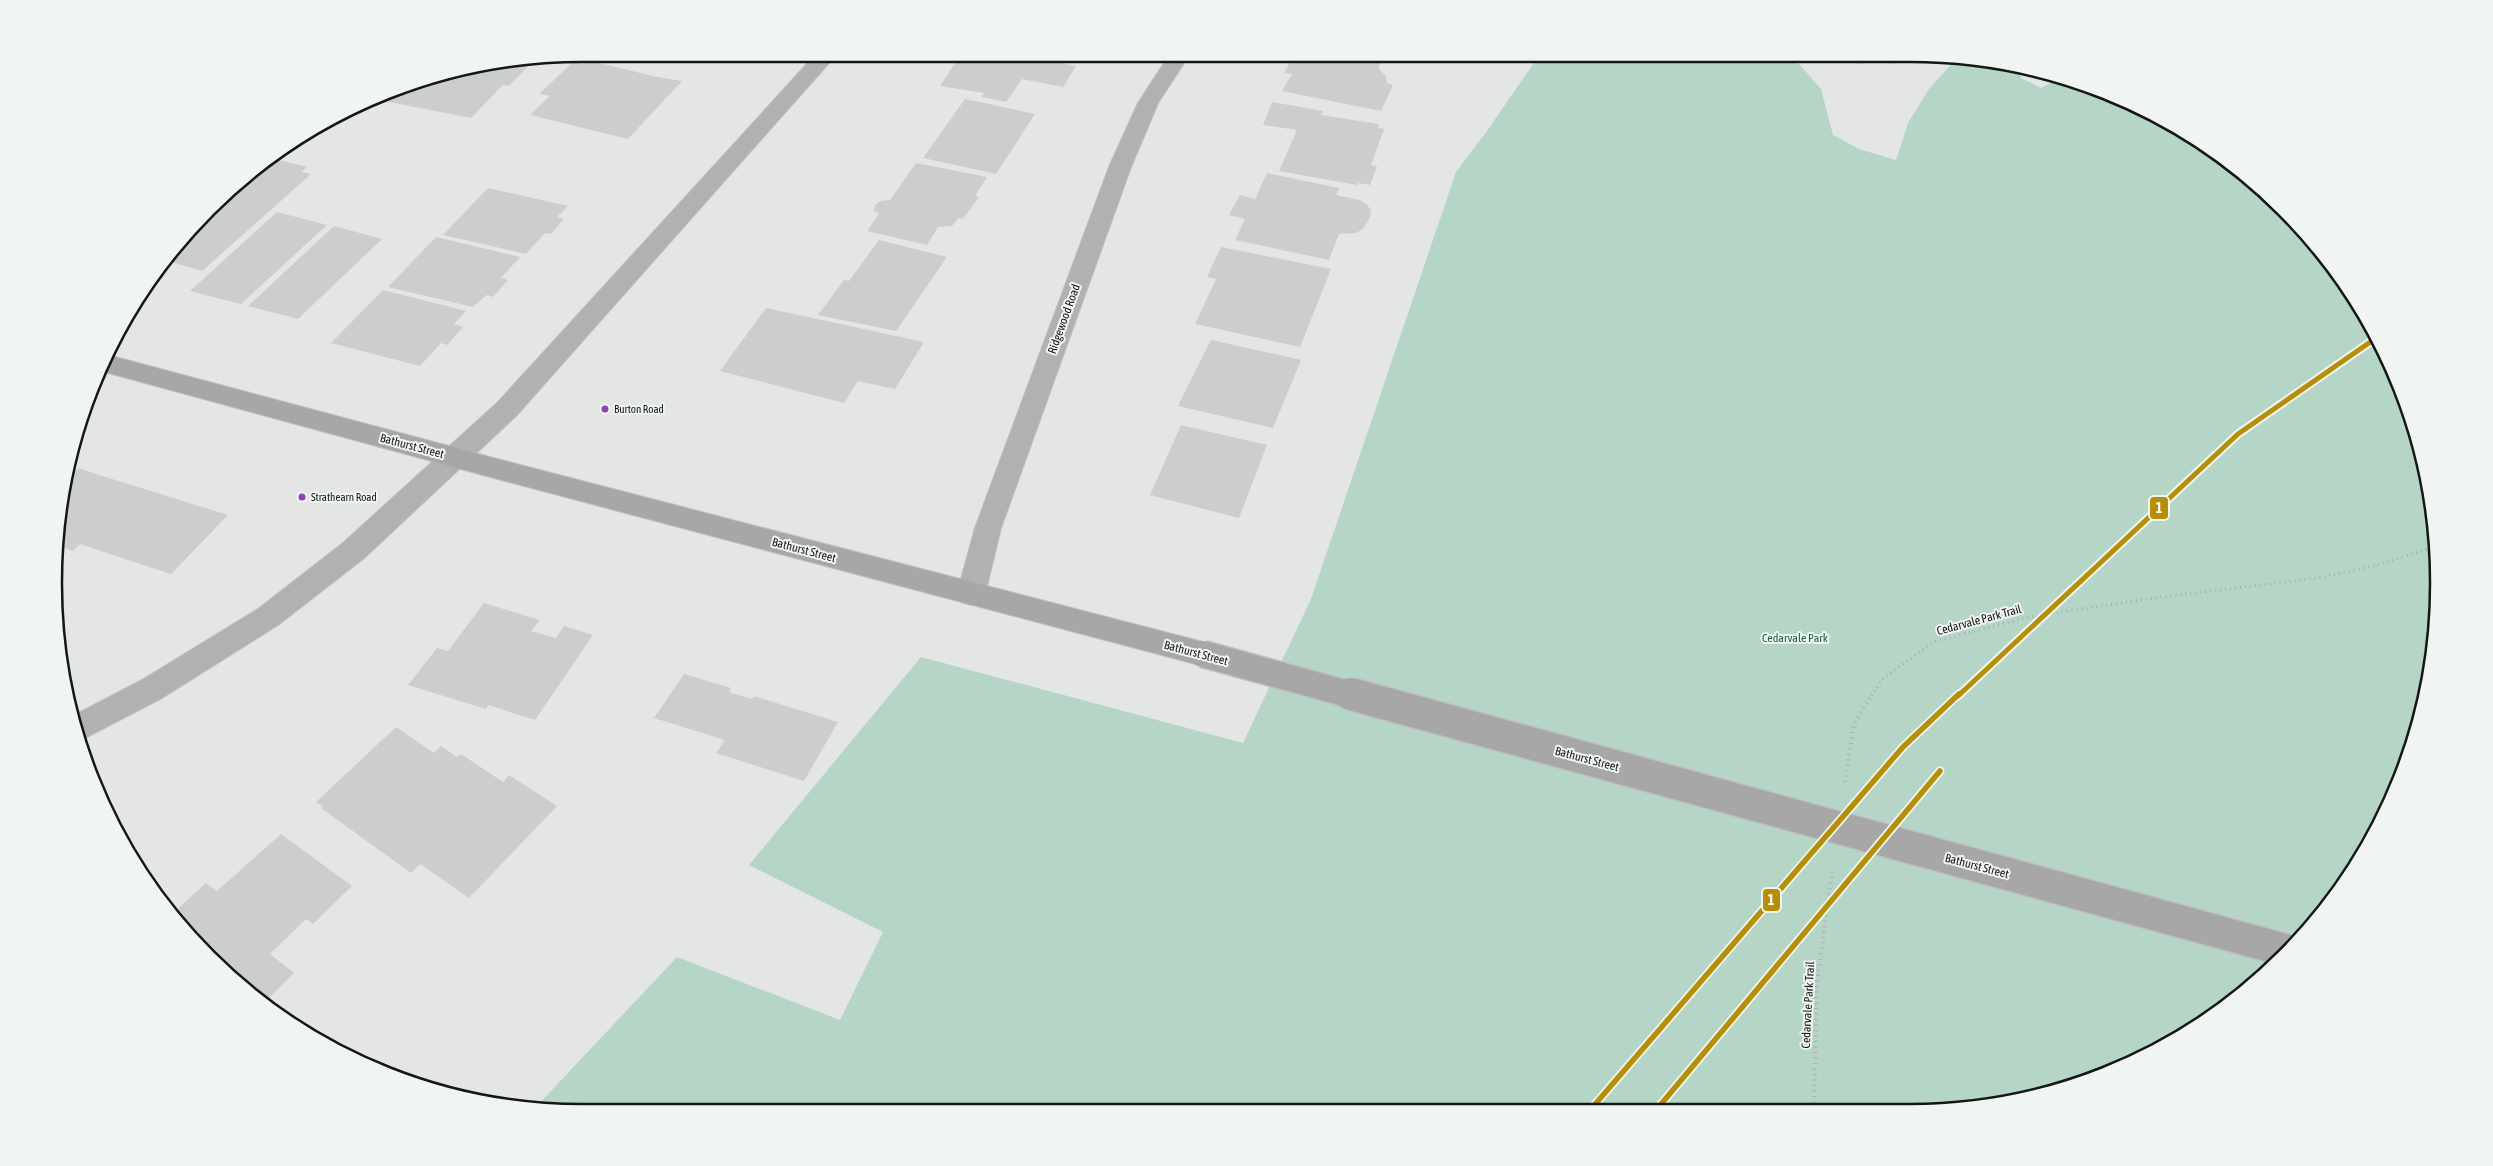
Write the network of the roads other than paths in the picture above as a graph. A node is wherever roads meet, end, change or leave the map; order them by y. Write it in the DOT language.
graph roads {
  1 [pos="820,62"];
  2 [pos="1175,62"];
  3 [pos="111,365"];
  4 [pos="453,457"];
  5 [pos="971,594"];
  6 [pos="82,726"];
  7 [pos="2280,949"];
  1 -- 4 [label="street"];
  2 -- 5 [label="street, Ridgewood Road"];
  3 -- 4 [label="main road, Bathurst Street"];
  4 -- 5 [label="main road, Bathurst Street"];
  4 -- 6 [label="street"];
  5 -- 7 [label="main road, Bathurst Street, bridge"];
}
